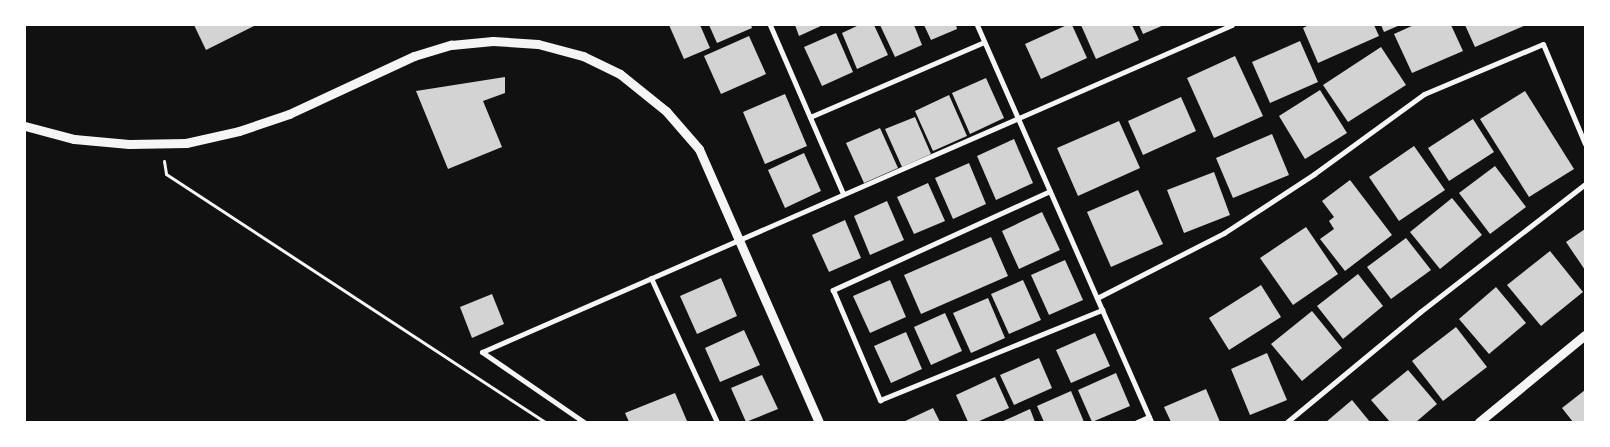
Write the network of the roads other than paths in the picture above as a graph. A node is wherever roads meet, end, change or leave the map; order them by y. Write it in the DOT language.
graph roads {
  1 [pos="770,25"];
  2 [pos="977,25"];
  3 [pos="1232,25"];
  4 [pos="984,42"];
  5 [pos="810,117"];
  6 [pos="1018,118"];
  7 [pos="25,126"];
  8 [pos="1585,144"];
  9 [pos="1585,184"];
  10 [pos="1050,191"];
  11 [pos="843,194"];
  12 [pos="739,240"];
  13 [pos="651,278"];
  14 [pos="1096,298"];
  15 [pos="1102,310"];
  16 [pos="1585,334"];
  17 [pos="1150,419"];
  18 [pos="584,422"];
  19 [pos="717,422"];
  20 [pos="819,422"];
  21 [pos="1137,422"];
  22 [pos="1287,422"];
  23 [pos="1479,422"];
  1 -- 5 [label="street"];
  2 -- 4 [label="street"];
  3 -- 6 [label="street"];
  4 -- 5 [label="street"];
  4 -- 6 [label="street"];
  5 -- 11 [label="street"];
  6 -- 10 [label="street"];
  6 -- 11 [label="street"];
  7 -- 12 [label="street"];
  8 -- 14 [label="street"];
  9 -- 22 [label="street"];
  10 -- 14 [label="street"];
  10 -- 15 [label="street"];
  11 -- 12 [label="street"];
  12 -- 13 [label="street"];
  12 -- 20 [label="street"];
  13 -- 18 [label="street"];
  13 -- 19 [label="street"];
  14 -- 15 [label="street"];
  15 -- 17 [label="street"];
  16 -- 23 [label="street"];
  17 -- 21 [label="street"];
}
